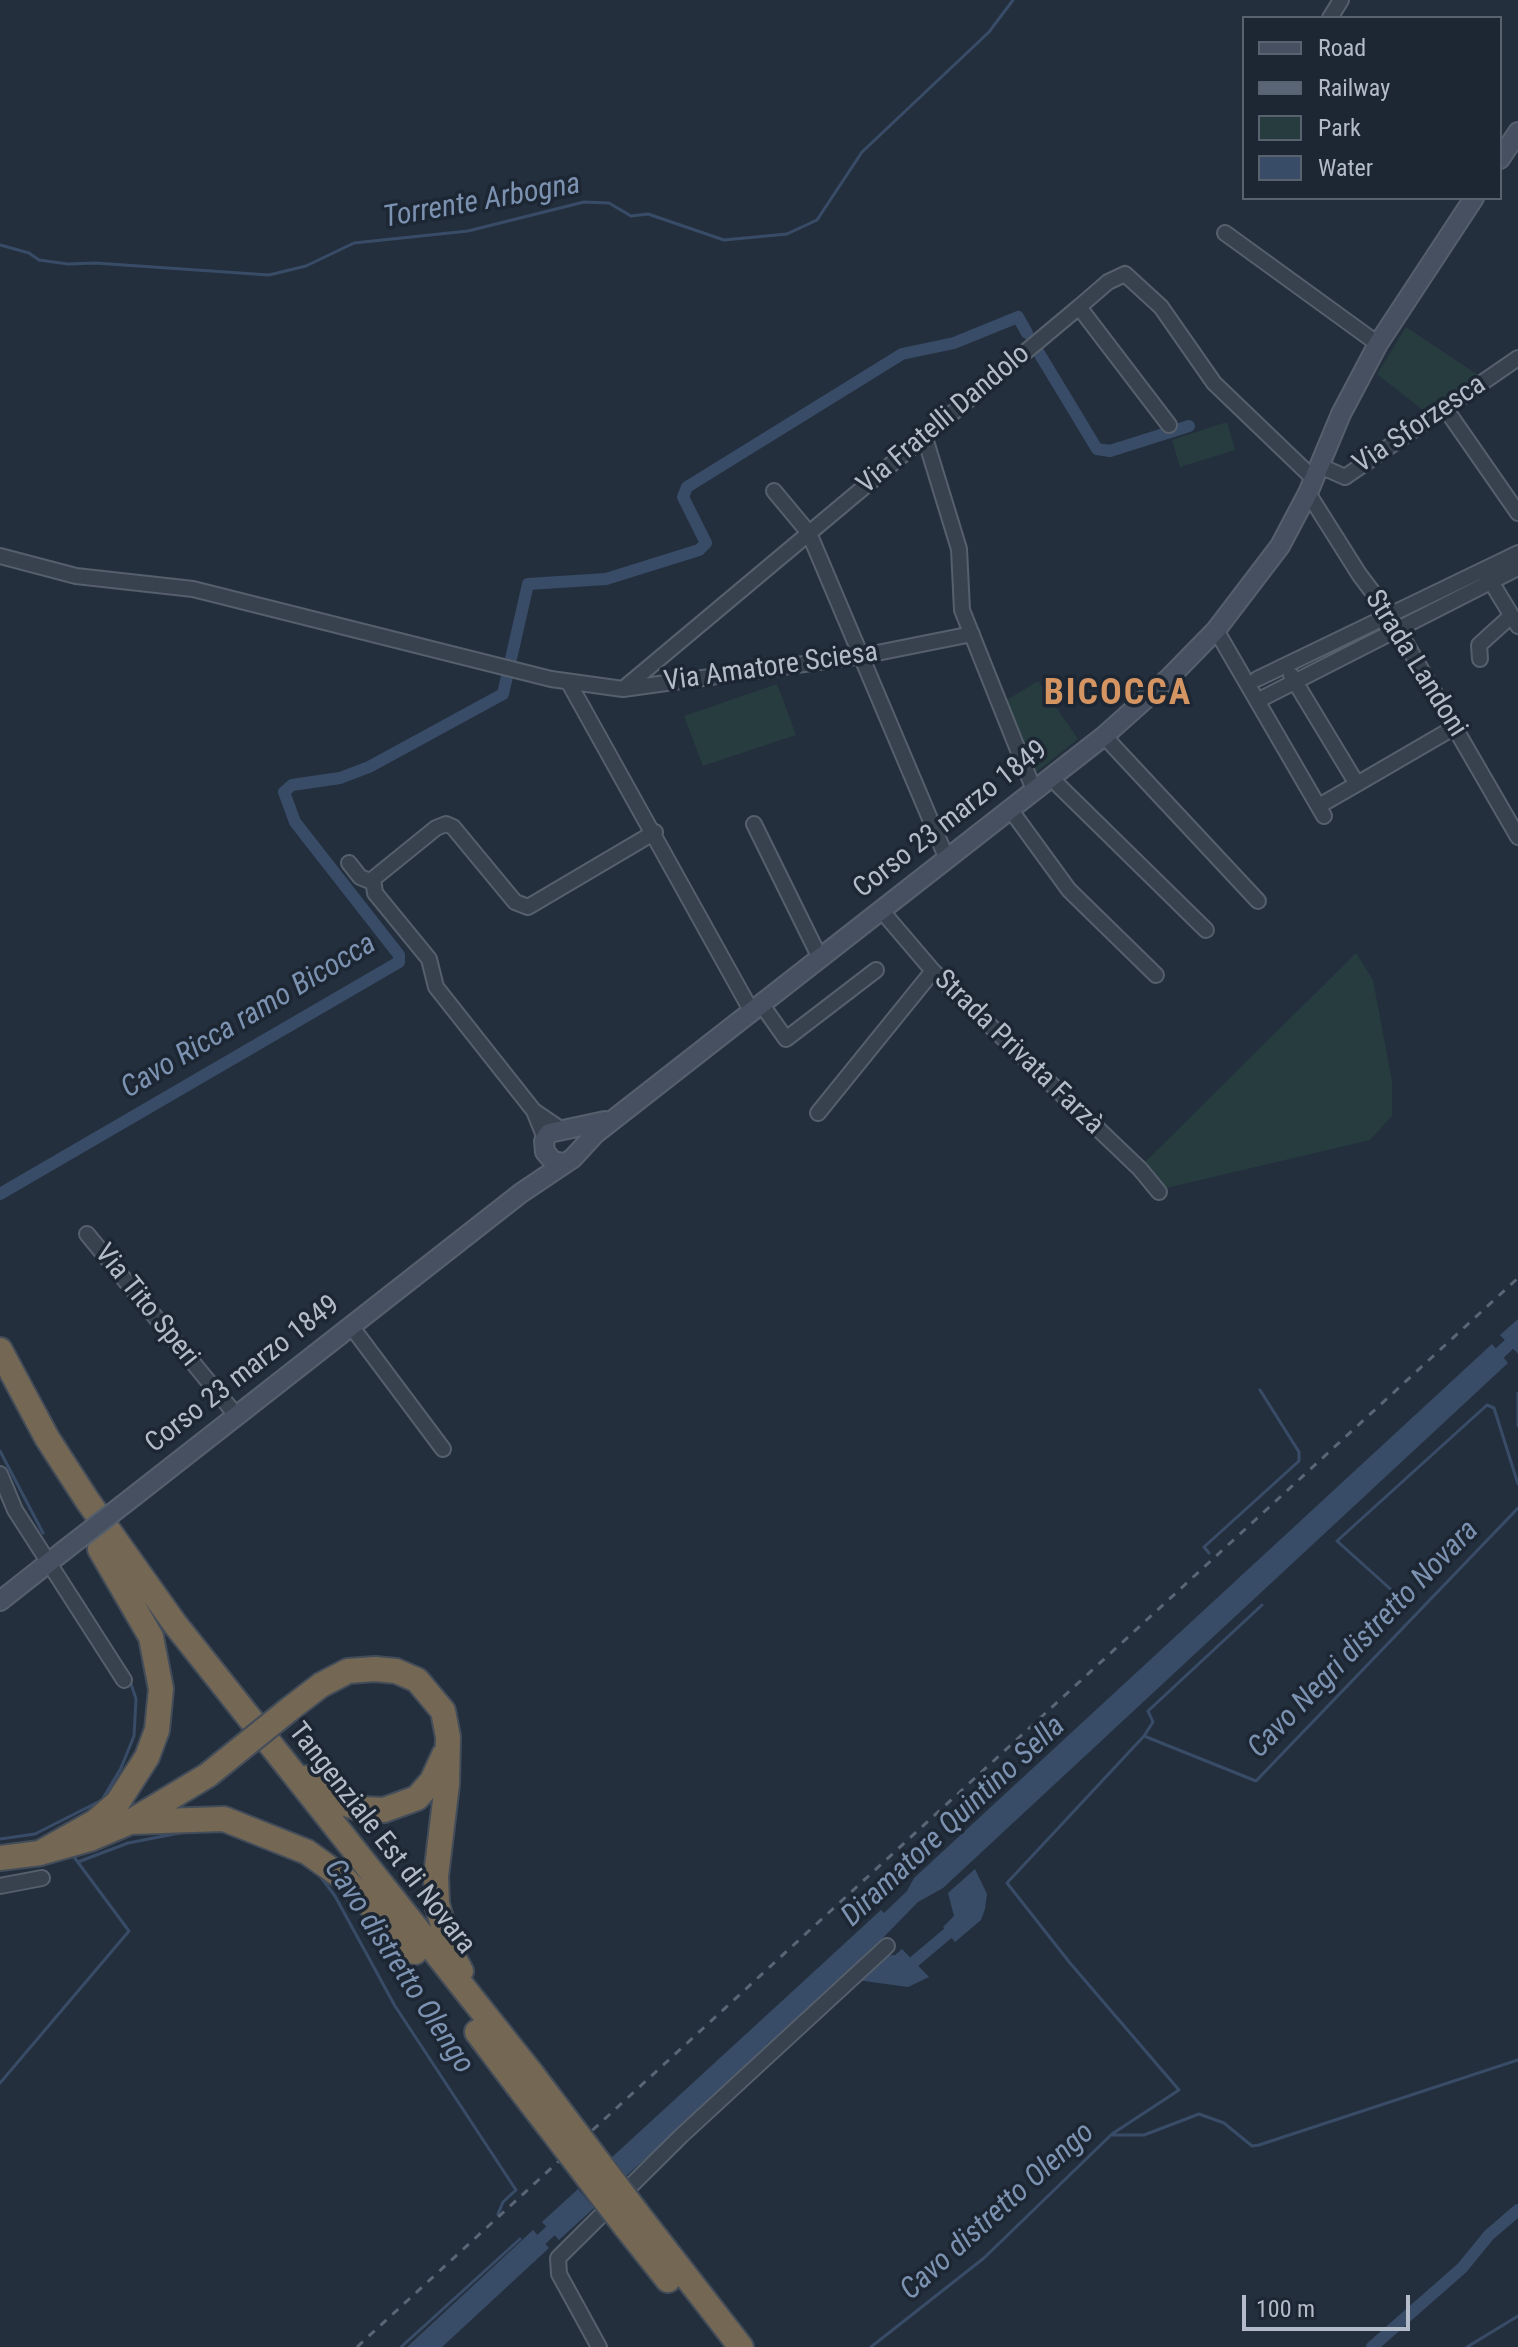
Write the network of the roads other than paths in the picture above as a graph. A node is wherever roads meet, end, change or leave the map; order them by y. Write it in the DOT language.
graph roads {
  1 [pos="1518,132"];
  2 [pos="1502,156"];
  3 [pos="1470,200"];
  4 [pos="1225,233"];
  5 [pos="1125,274"];
  6 [pos="1079,307"];
  7 [pos="1378,344"];
  8 [pos="1518,358"];
  9 [pos="1445,408"];
  10 [pos="1169,425"];
  11 [pos="925,438"];
  12 [pos="1314,480"];
  13 [pos="774,491"];
  14 [pos="1518,513"];
  15 [pos="809,533"];
  16 [pos="1518,553"];
  17 [pos="0,556"];
  18 [pos="1518,568"];
  19 [pos="1487,575"];
  20 [pos="1393,620"];
  21 [pos="1514,621"];
  22 [pos="1216,630"];
  23 [pos="972,634"];
  24 [pos="862,656"];
  25 [pos="1480,659"];
  26 [pos="1285,665"];
  27 [pos="1257,679"];
  28 [pos="1294,681"];
  29 [pos="569,683"];
  30 [pos="623,689"];
  31 [pos="1257,701"];
  32 [pos="1455,727"];
  33 [pos="1104,736"];
  34 [pos="1051,778"];
  35 [pos="1357,784"];
  36 [pos="1034,790"];
  37 [pos="1010,809"];
  38 [pos="754,824"];
  39 [pos="655,832"];
  40 [pos="1518,837"];
  41 [pos="947,859"];
  42 [pos="349,863"];
  43 [pos="372,882"];
  44 [pos="1258,901"];
  45 [pos="881,910"];
  46 [pos="1206,930"];
  47 [pos="820,958"];
  48 [pos="876,970"];
  49 [pos="933,971"];
  50 [pos="1156,975"];
  51 [pos="757,1008"];
  52 [pos="818,1113"];
  53 [pos="617,1118"];
  54 [pos="552,1134"];
  55 [pos="578,1150"];
  56 [pos="563,1163"];
  57 [pos="1159,1192"];
  58 [pos="521,1193"];
  59 [pos="87,1234"];
  60 [pos="351,1326"];
  61 [pos="0,1350"];
  62 [pos="0,1383"];
  63 [pos="236,1415"];
  64 [pos="443,1449"];
  65 [pos="0,1474"];
  66 [pos="100,1549"];
  67 [pos="49,1563"];
  68 [pos="0,1601"];
  69 [pos="124,1680"];
  70 [pos="448,1737"];
  71 [pos="266,1741"];
  72 [pos="130,1822"];
  73 [pos="60,1845"];
  74 [pos="0,1858"];
  75 [pos="42,1878"];
  76 [pos="0,1886"];
  77 [pos="887,1946"];
  78 [pos="415,1952"];
  79 [pos="525,2080"];
  80 [pos="631,2219"];
  81 [pos="599,2347"];
  82 [pos="722,2347"];
  83 [pos="741,2347"];
  1 -- 2 [label="main road"];
  3 -- 7 [label="main road, Corso 23 marzo 1849"];
  4 -- 7 [label="street"];
  5 -- 6 [label="street, Via Fratelli Dandolo"];
  5 -- 12 [label="street, Strada Landoni"];
  6 -- 10 [label="street"];
  6 -- 11 [label="street, Via Fratelli Dandolo"];
  7 -- 12 [label="main road, Corso 23 marzo 1849"];
  8 -- 9 [label="street, Via Sforzesca"];
  9 -- 12 [label="street, Via Sforzesca"];
  9 -- 14 [label="street"];
  11 -- 15 [label="street, Via Fratelli Dandolo"];
  11 -- 23 [label="street"];
  12 -- 20 [label="street, Strada Landoni"];
  12 -- 22 [label="main road, Corso 23 marzo 1849"];
  13 -- 15 [label="street"];
  15 -- 24 [label="street"];
  15 -- 30 [label="street, Via Fratelli Dandolo"];
  16 -- 19 [label="street"];
  17 -- 29 [label="street, Via Amatore Sciesa"];
  18 -- 19 [label="street"];
  19 -- 20 [label="street"];
  19 -- 21 [label="street"];
  20 -- 26 [label="street"];
  20 -- 28 [label="street"];
  20 -- 32 [label="street, Strada Landoni"];
  21 -- 25 [label="street"];
  22 -- 31 [label="street"];
  22 -- 33 [label="main road, Corso 23 marzo 1849"];
  23 -- 24 [label="street, Via Amatore Sciesa"];
  23 -- 36 [label="street"];
  24 -- 30 [label="street, Via Amatore Sciesa"];
  24 -- 41 [label="street"];
  26 -- 27 [label="street"];
  26 -- 28 [label="street"];
  28 -- 31 [label="street"];
  28 -- 35 [label="street"];
  29 -- 30 [label="street, Via Amatore Sciesa"];
  29 -- 39 [label="street"];
  31 -- 35 [label="street"];
  32 -- 35 [label="street"];
  32 -- 40 [label="street, Strada Landoni"];
  33 -- 34 [label="main road, Corso 23 marzo 1849"];
  33 -- 44 [label="street"];
  34 -- 36 [label="main road, Corso 23 marzo 1849"];
  34 -- 46 [label="street"];
  36 -- 37 [label="main road, Corso 23 marzo 1849"];
  37 -- 41 [label="main road, Corso 23 marzo 1849"];
  37 -- 50 [label="street"];
  38 -- 47 [label="street"];
  39 -- 43 [label="street"];
  39 -- 51 [label="street"];
  41 -- 45 [label="main road, Corso 23 marzo 1849"];
  42 -- 43 [label="street"];
  43 -- 54 [label="street"];
  45 -- 47 [label="main road, Corso 23 marzo 1849"];
  45 -- 49 [label="street, Strada Privata Farzà"];
  47 -- 51 [label="main road, Corso 23 marzo 1849"];
  48 -- 51 [label="street"];
  49 -- 52 [label="street"];
  49 -- 57 [label="street, Strada Privata Farzà"];
  51 -- 53 [label="main road, Corso 23 marzo 1849"];
  53 -- 54 [label="main road, Corso 23 marzo 1849"];
  53 -- 55 [label="main road, Corso 23 marzo 1849"];
  54 -- 55 [label="main road"];
  54 -- 56 [label="main road"];
  54 -- 58 [label="main road, Corso 23 marzo 1849"];
  55 -- 56 [label="main road, Corso 23 marzo 1849"];
  56 -- 58 [label="main road, Corso 23 marzo 1849"];
  58 -- 60 [label="main road, Corso 23 marzo 1849"];
  59 -- 63 [label="street, Via Tito Speri"];
  60 -- 63 [label="main road, Corso 23 marzo 1849"];
  60 -- 64 [label="street"];
  61 -- 71 [label="highway, Tangenziale Est di Novara"];
  62 -- 66 [label="highway, Tangenziale Est di Novara"];
  63 -- 67 [label="main road, Corso 23 marzo 1849, bridge"];
  65 -- 67 [label="street"];
  66 -- 73 [label="highway"];
  66 -- 78 [label="highway, Tangenziale Est di Novara"];
  67 -- 68 [label="main road, Corso 23 marzo 1849"];
  67 -- 69 [label="street"];
  70 -- 71 [label="highway"];
  70 -- 72 [label="highway, bridge"];
  70 -- 79 [label="highway"];
  71 -- 79 [label="highway, Tangenziale Est di Novara"];
  72 -- 73 [label="highway"];
  72 -- 78 [label="highway"];
  73 -- 74 [label="highway"];
  75 -- 76 [label="street"];
  77 -- 81 [label="street"];
  78 -- 79 [label="highway, Tangenziale Est di Novara"];
  79 -- 80 [label="highway, Tangenziale Est di Novara, bridge"];
  80 -- 82 [label="highway, Tangenziale Est di Novara"];
  80 -- 83 [label="highway, Tangenziale Est di Novara"];
}
